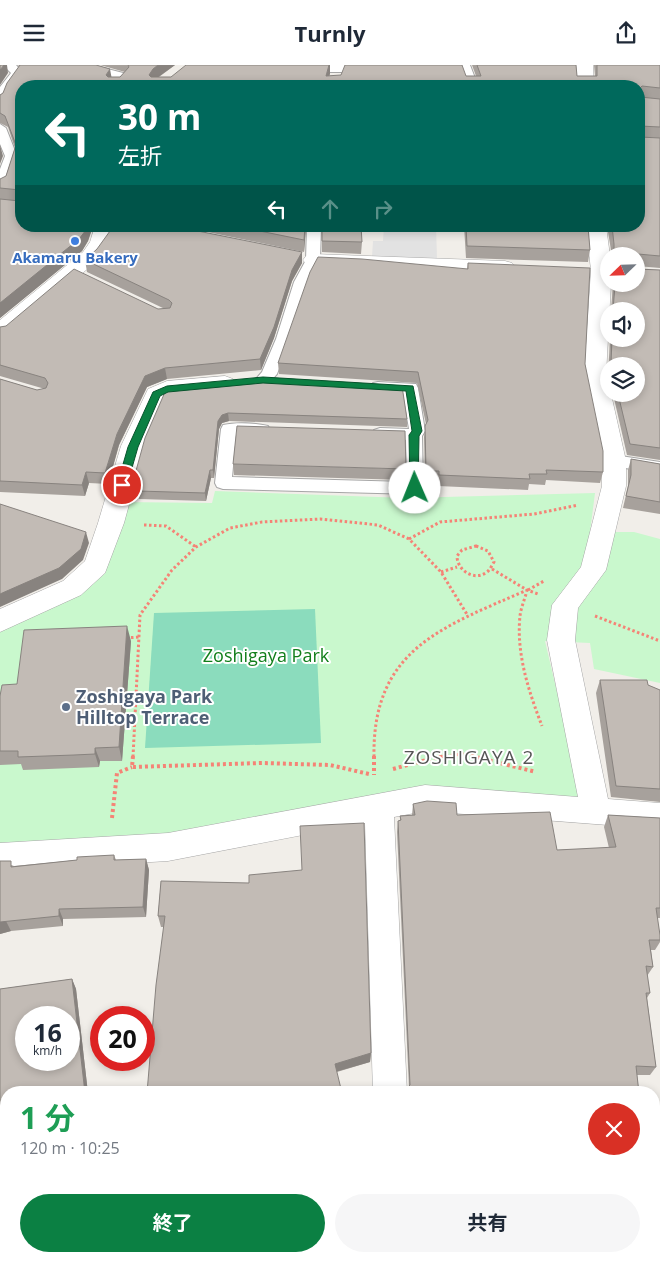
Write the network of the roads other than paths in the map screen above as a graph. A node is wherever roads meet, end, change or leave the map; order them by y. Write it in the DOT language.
graph roads {
  1 [pos="9,65"];
  2 [pos="79,65"];
  3 [pos="464,65"];
  4 [pos="584,65"];
  5 [pos="291,68"];
  6 [pos="378,68"];
  7 [pos="340,70"];
  8 [pos="121,80"];
  9 [pos="470,80"];
  10 [pos="585,80"];
  11 [pos="1,96"];
  12 [pos="0,128"];
  13 [pos="0,187"];
  14 [pos="103,232"];
  15 [pos="312,232"];
  16 [pos="596,232"];
  17 [pos="304,258"];
  18 [pos="524,267"];
  19 [pos="597,270"];
  20 [pos="1,330"];
  21 [pos="273,380"];
  22 [pos="359,385"];
  23 [pos="278,430"];
  24 [pos="365,433"];
  25 [pos="414,435"];
  26 [pos="614,461"];
  27 [pos="660,468"];
  28 [pos="0,621"];
  29 [pos="379,807"];
  30 [pos="596,811"];
  31 [pos="660,816"];
  32 [pos="0,857"];
  33 [pos="390,1086"];
  1 -- 11 [label="lane"];
  2 -- 8 [label="lane"];
  3 -- 9 [label="lane"];
  4 -- 10 [label="street"];
  5 -- 7 [label="lane"];
  6 -- 7 [label="lane"];
  12 -- 13 [label="lane"];
  14 -- 20 [label="street"];
  15 -- 17 [label="lane"];
  16 -- 19 [label="street"];
  17 -- 18 [label="street"];
  17 -- 21 [label="lane"];
  19 -- 26 [label="street"];
  21 -- 28 [label="street"];
  22 -- 25 [label="lane"];
  23 -- 25 [label="lane"];
  24 -- 25 [label="lane"];
  26 -- 27 [label="lane"];
  26 -- 30 [label="street"];
  29 -- 30 [label="street"];
  29 -- 32 [label="street"];
  29 -- 33 [label="street"];
  30 -- 31 [label="street"];
}
